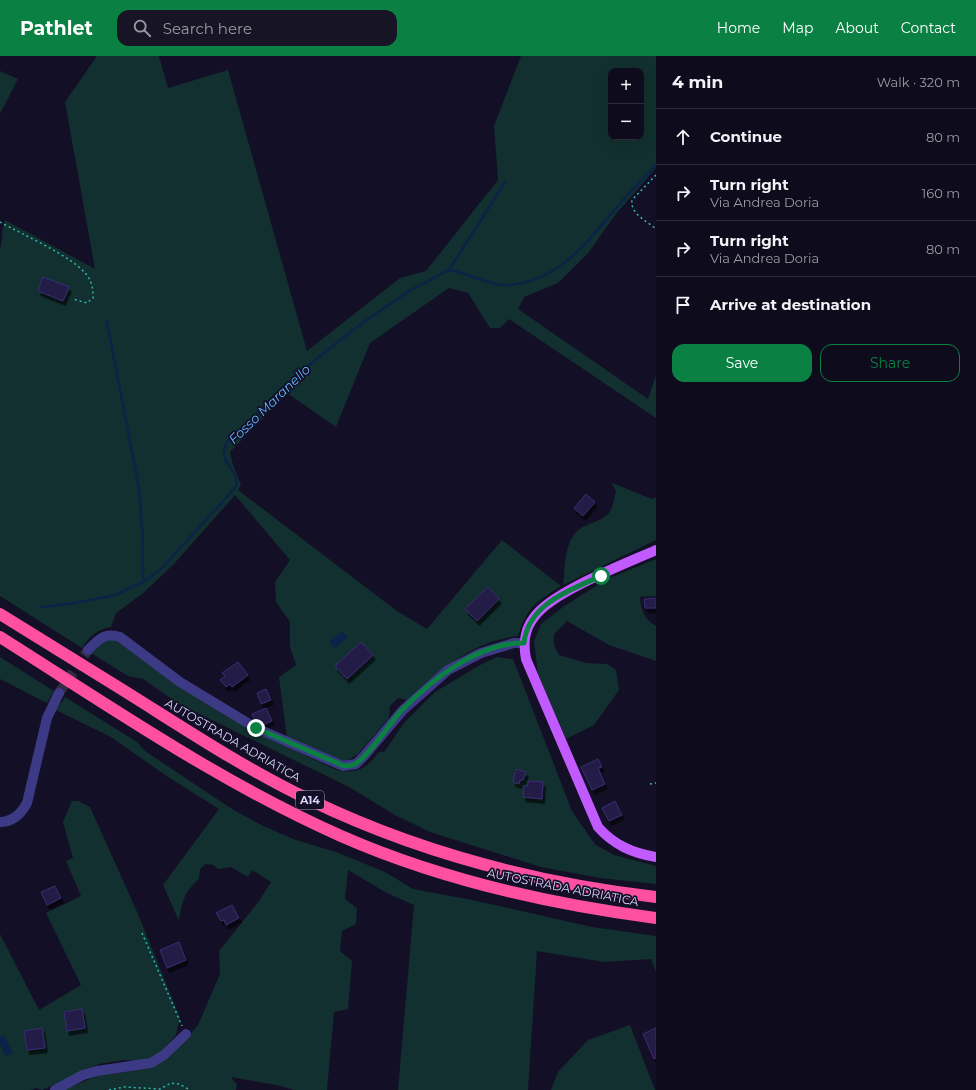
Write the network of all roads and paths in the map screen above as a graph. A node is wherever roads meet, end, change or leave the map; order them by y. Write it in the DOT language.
graph roads {
  1 [pos="656,175"];
  2 [pos="0,222"];
  3 [pos="656,229"];
  4 [pos="73,299"];
  5 [pos="656,550"];
  6 [pos="0,614"];
  7 [pos="0,637"];
  8 [pos="524,643"];
  9 [pos="88,650"];
  10 [pos="59,693"];
  11 [pos="656,783"];
  12 [pos="650,784"];
  13 [pos="0,822"];
  14 [pos="656,857"];
  15 [pos="656,897"];
  16 [pos="656,918"];
  17 [pos="142,933"];
  18 [pos="186,1034"];
  19 [pos="54,1090"];
  20 [pos="109,1090"];
  21 [pos="190,1090"];
  1 -- 3 [label="path"];
  2 -- 4 [label="path"];
  5 -- 8 [label="main road"];
  6 -- 15 [label="highway, AUTOSTRADA ADRIATICA / A14"];
  7 -- 16 [label="highway, AUTOSTRADA ADRIATICA / A14"];
  8 -- 9 [label="street"];
  8 -- 14 [label="main road"];
  10 -- 13 [label="street"];
  11 -- 12 [label="path"];
  17 -- 18 [label="path"];
  18 -- 19 [label="street"];
  20 -- 21 [label="path"];
}
